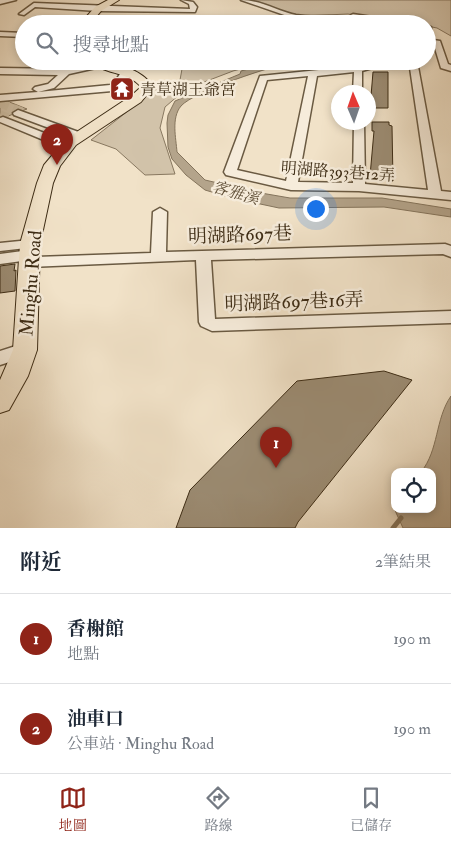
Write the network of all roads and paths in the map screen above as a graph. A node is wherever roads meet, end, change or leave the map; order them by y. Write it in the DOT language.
graph roads {
  1 [pos="13,0"];
  2 [pos="48,0"];
  3 [pos="115,0"];
  4 [pos="184,0"];
  5 [pos="244,0"];
  6 [pos="0,2"];
  7 [pos="38,6"];
  8 [pos="99,8"];
  9 [pos="22,14"];
  10 [pos="93,15"];
  11 [pos="290,15"];
  12 [pos="0,34"];
  13 [pos="15,35"];
  14 [pos="436,44"];
  15 [pos="451,68"];
  16 [pos="73,70"];
  17 [pos="117,70"];
  18 [pos="349,70"];
  19 [pos="358,70"];
  20 [pos="414,70"];
  21 [pos="0,71"];
  22 [pos="66,72"];
  23 [pos="125,73"];
  24 [pos="313,74"];
  25 [pos="358,85"];
  26 [pos="0,96"];
  27 [pos="46,96"];
  28 [pos="87,98"];
  29 [pos="359,130"];
  30 [pos="75,139"];
  31 [pos="291,186"];
  32 [pos="359,187"];
  33 [pos="435,194"];
  34 [pos="451,196"];
  35 [pos="160,212"];
  36 [pos="0,247"];
  37 [pos="451,252"];
  38 [pos="30,254"];
  39 [pos="203,254"];
  40 [pos="158,257"];
  41 [pos="0,259"];
  42 [pos="451,317"];
  43 [pos="24,350"];
  44 [pos="0,358"];
  45 [pos="0,402"];
  1 -- 6 [label="street"];
  2 -- 7 [label="street"];
  3 -- 8 [label="main road"];
  4 -- 8 [label="street"];
  5 -- 11 [label="street"];
  7 -- 8 [label="street"];
  7 -- 9 [label="street"];
  8 -- 10 [label="main road"];
  12 -- 13 [label="street"];
  14 -- 15 [label="street"];
  16 -- 22 [label="street"];
  17 -- 23 [label="main road, Minghu Road"];
  18 -- 24 [label="street, 明湖路393巷12弄"];
  19 -- 25 [label="street"];
  20 -- 33 [label="street"];
  21 -- 22 [label="street"];
  22 -- 26 [label="street"];
  23 -- 27 [label="street"];
  23 -- 30 [label="main road, Minghu Road"];
  24 -- 31 [label="street"];
  24 -- 31 [label="street, 明湖路393巷12弄"];
  26 -- 27 [label="street"];
  27 -- 28 [label="street"];
  29 -- 32 [label="street"];
  30 -- 30 [label="street"];
  30 -- 38 [label="main road, Minghu Road"];
  31 -- 32 [label="street, 明湖路393巷12弄"];
  32 -- 33 [label="street, 明湖路393巷12弄"];
  33 -- 34 [label="street, 明湖路393巷12弄"];
  35 -- 40 [label="street"];
  36 -- 38 [label="street"];
  37 -- 39 [label="street, 明湖路697巷"];
  38 -- 40 [label="street, 明湖路697巷"];
  38 -- 41 [label="street"];
  38 -- 43 [label="main road, Minghu Road"];
  39 -- 40 [label="street, 明湖路697巷"];
  39 -- 42 [label="street, 明湖路697巷16弄"];
  43 -- 44 [label="street"];
  43 -- 45 [label="main road, Minghu Road"];
}
